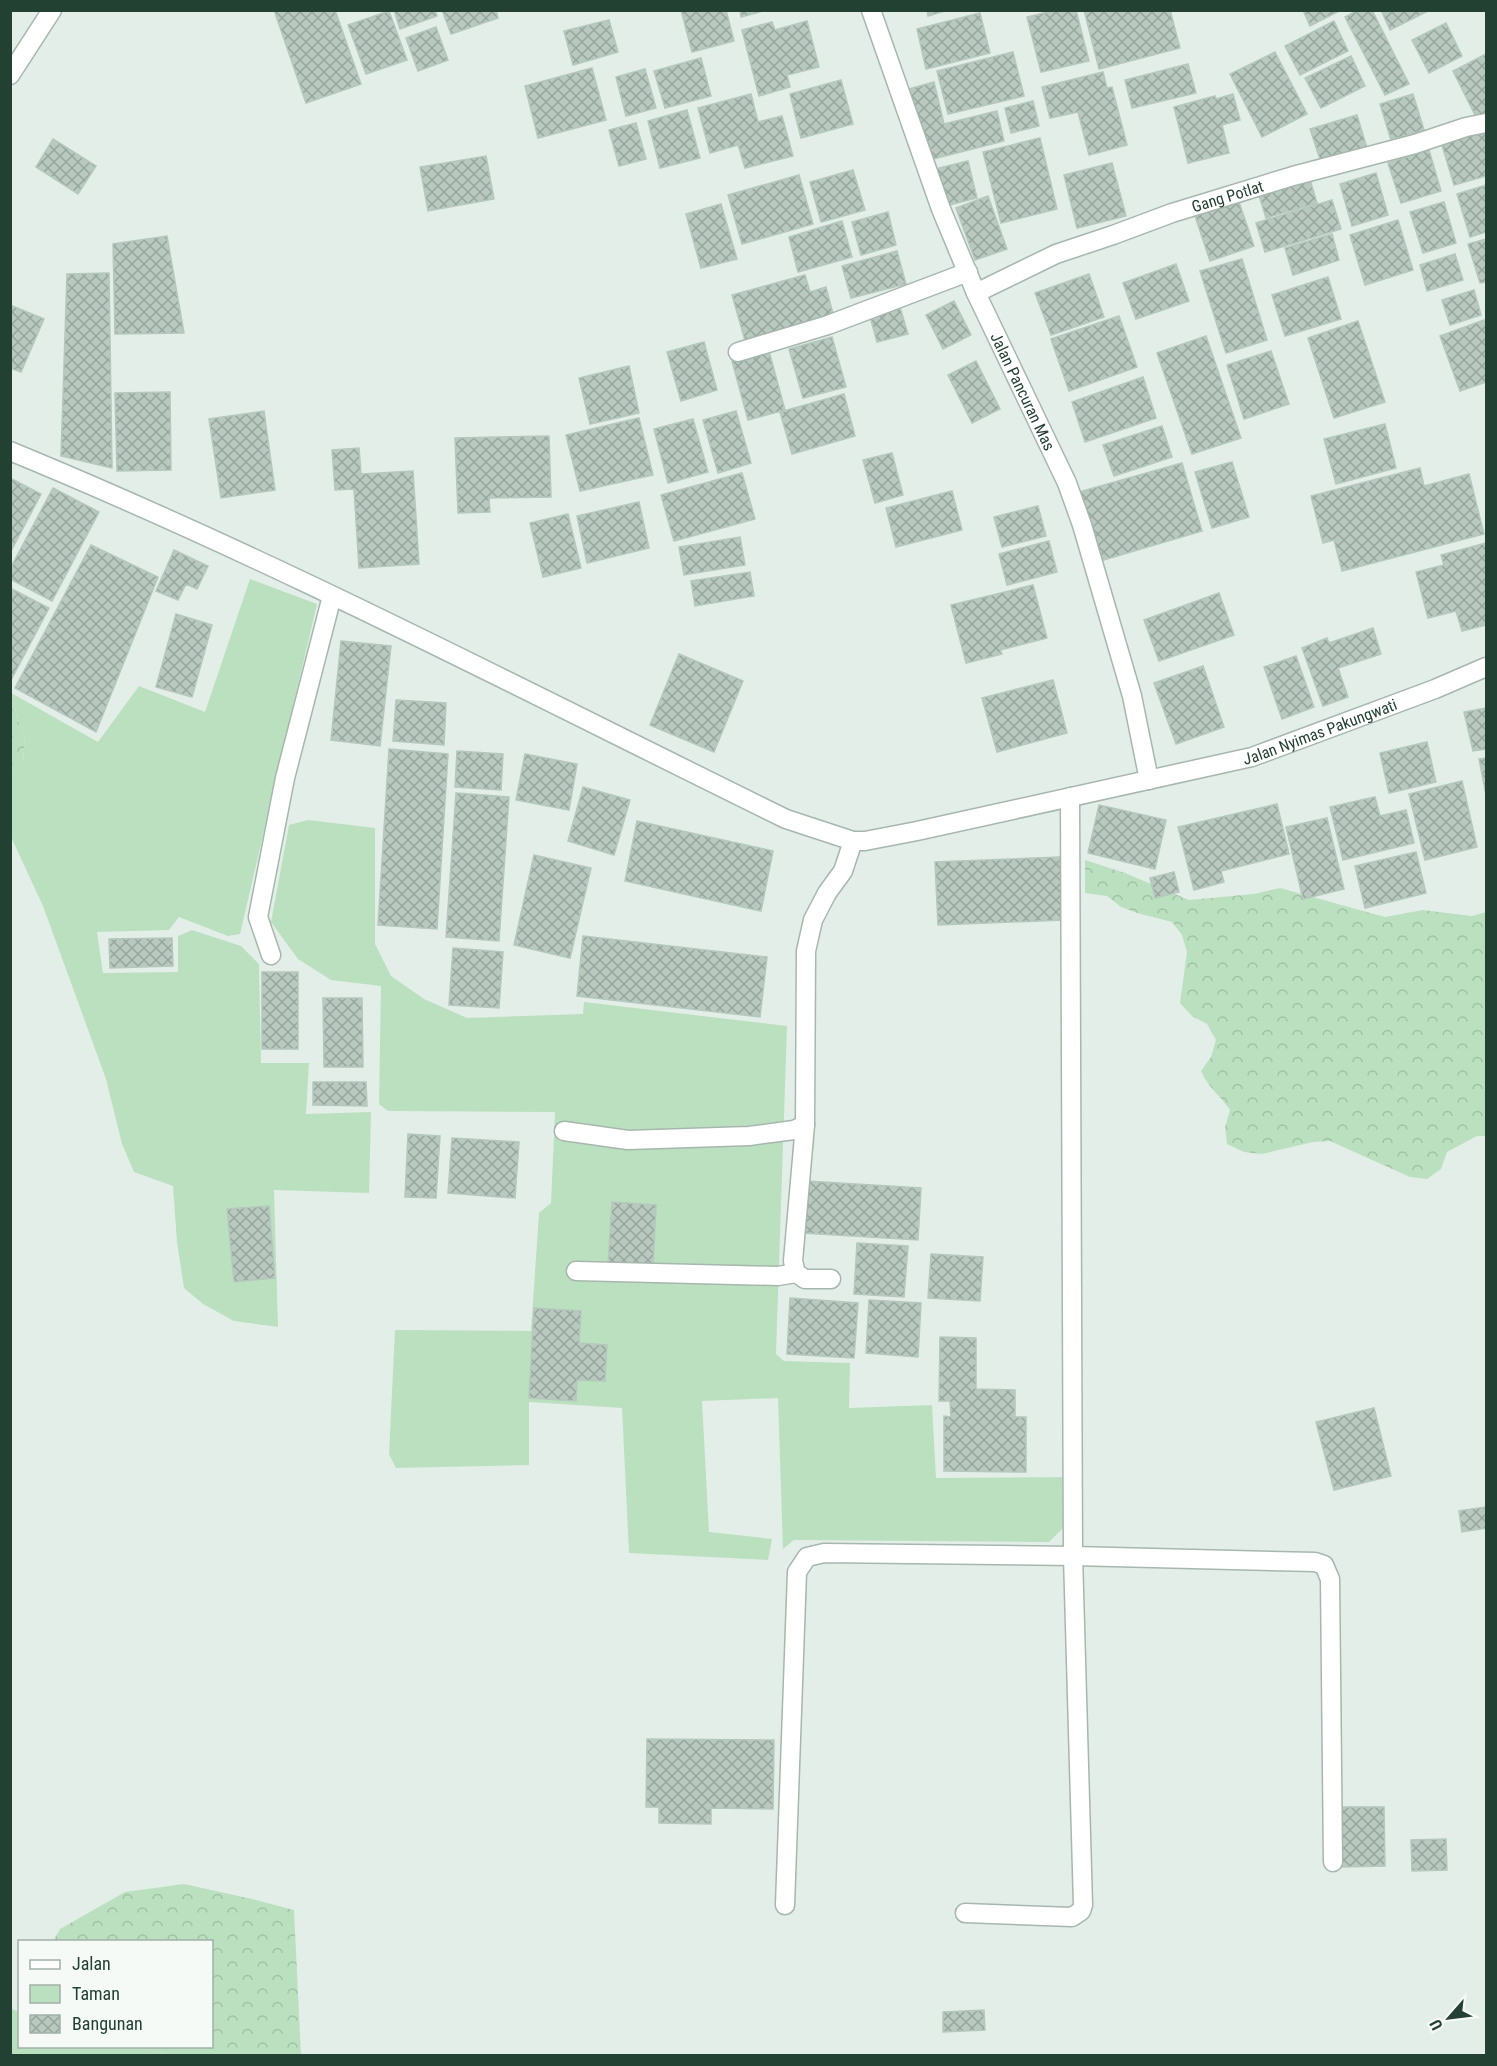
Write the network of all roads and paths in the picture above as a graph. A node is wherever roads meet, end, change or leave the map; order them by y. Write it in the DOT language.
graph roads {
  1 [pos="52,10"];
  2 [pos="871,10"];
  3 [pos="10,75"];
  4 [pos="1486,123"];
  5 [pos="968,272"];
  6 [pos="976,293"];
  7 [pos="738,352"];
  8 [pos="10,451"];
  9 [pos="332,596"];
  10 [pos="1486,667"];
  11 [pos="1149,780"];
  12 [pos="1070,797"];
  13 [pos="853,841"];
  14 [pos="271,954"];
  15 [pos="805,1125"];
  16 [pos="564,1131"];
  17 [pos="576,1271"];
  18 [pos="796,1273"];
  19 [pos="831,1279"];
  20 [pos="1073,1556"];
  21 [pos="1333,1862"];
  22 [pos="785,1905"];
  23 [pos="965,1913"];
  1 -- 3 [label="street"];
  2 -- 5 [label="street, Jalan Pancuran Mas"];
  4 -- 6 [label="street, Gang Potlat"];
  5 -- 6 [label="street, Jalan Pancuran Mas"];
  5 -- 7 [label="street"];
  6 -- 11 [label="street, Jalan Pancuran Mas"];
  8 -- 9 [label="street"];
  9 -- 13 [label="street"];
  9 -- 14 [label="street"];
  10 -- 11 [label="street, Jalan Nyimas Pakungwati"];
  11 -- 12 [label="street, Jalan Nyimas Pakungwati"];
  12 -- 13 [label="street, Jalan Nyimas Pakungwati"];
  12 -- 20 [label="street"];
  13 -- 15 [label="street"];
  15 -- 16 [label="street"];
  15 -- 18 [label="street"];
  17 -- 18 [label="street"];
  18 -- 19 [label="street"];
  20 -- 21 [label="street"];
  20 -- 22 [label="street"];
  20 -- 23 [label="street"];
}
